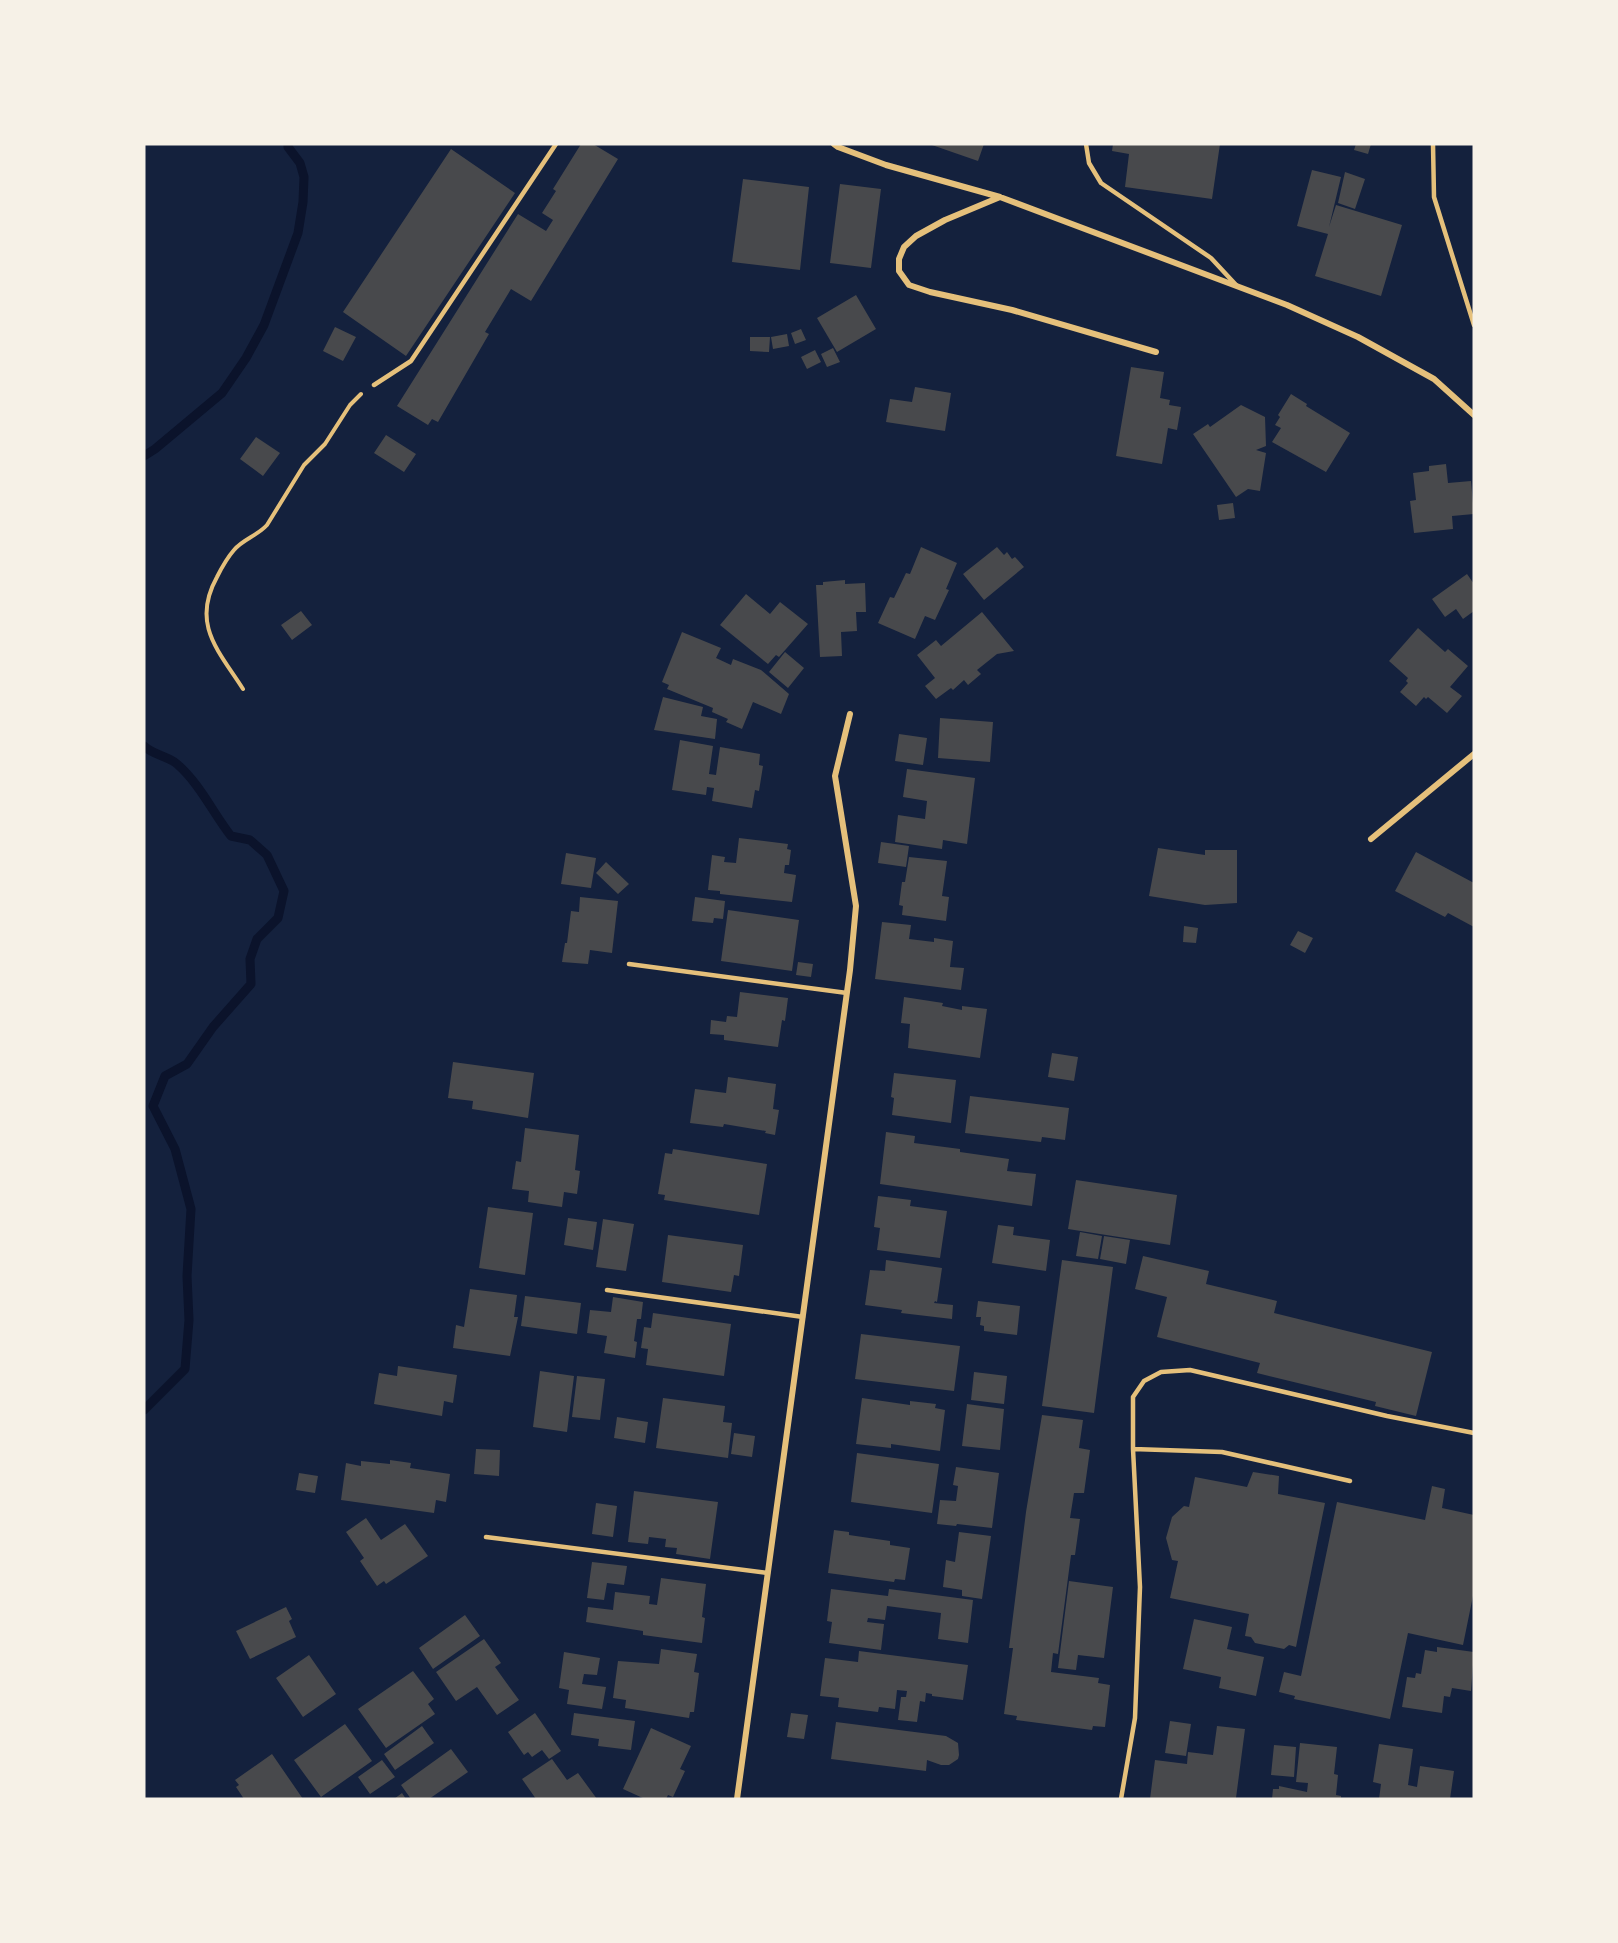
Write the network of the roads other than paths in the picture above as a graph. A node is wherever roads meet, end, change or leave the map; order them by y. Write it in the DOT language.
graph roads {
  1 [pos="556,144"];
  2 [pos="834,144"];
  3 [pos="1086,144"];
  4 [pos="1433,144"];
  5 [pos="1000,197"];
  6 [pos="1237,286"];
  7 [pos="1474,325"];
  8 [pos="1156,352"];
  9 [pos="374,385"];
  10 [pos="1474,415"];
  11 [pos="850,714"];
  12 [pos="1474,754"];
  13 [pos="1371,839"];
  14 [pos="630,964"];
  15 [pos="847,993"];
  16 [pos="607,1290"];
  17 [pos="803,1317"];
  18 [pos="1474,1433"];
  19 [pos="1133,1449"];
  20 [pos="1350,1481"];
  21 [pos="486,1537"];
  22 [pos="768,1573"];
  23 [pos="737,1799"];
  24 [pos="1121,1799"];
  1 -- 9 [label="lane"];
  2 -- 5 [label="street"];
  3 -- 6 [label="lane"];
  4 -- 7 [label="lane"];
  5 -- 6 [label="street"];
  5 -- 8 [label="street"];
  6 -- 10 [label="street"];
  11 -- 15 [label="street"];
  12 -- 13 [label="street"];
  14 -- 15 [label="lane"];
  15 -- 17 [label="street"];
  16 -- 17 [label="lane"];
  17 -- 22 [label="street"];
  18 -- 19 [label="lane"];
  19 -- 20 [label="lane"];
  19 -- 24 [label="lane"];
  21 -- 22 [label="lane"];
  22 -- 23 [label="street"];
}
